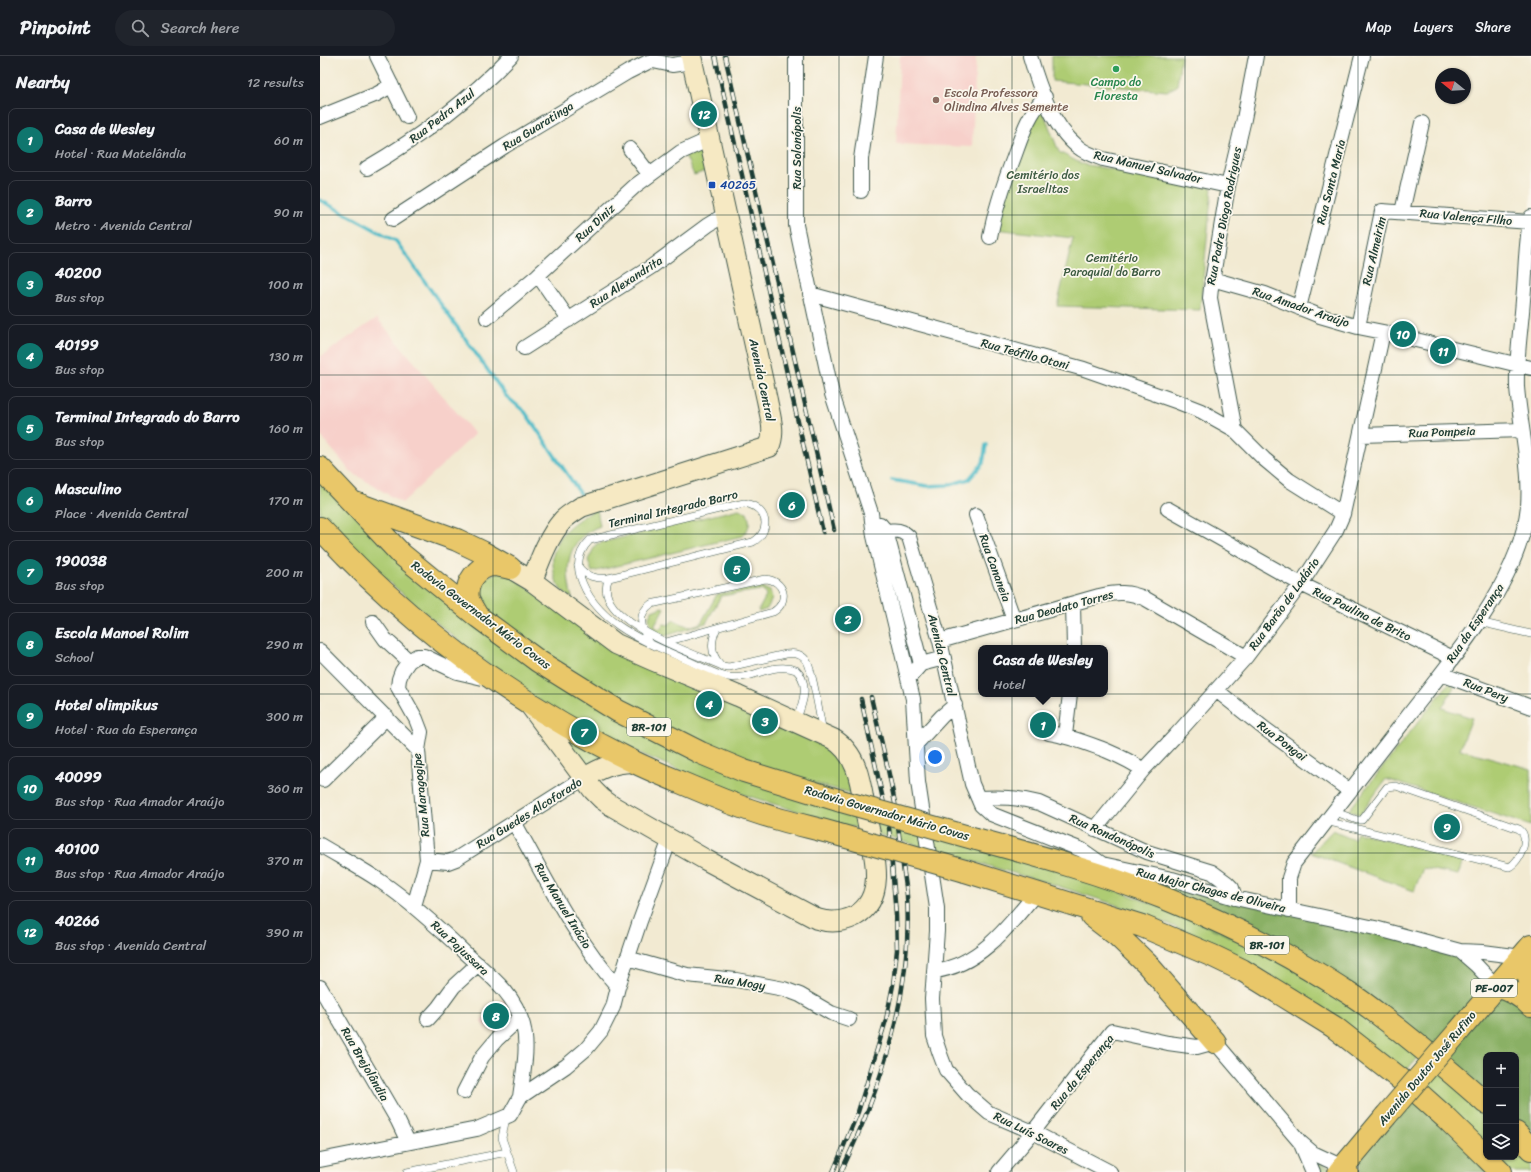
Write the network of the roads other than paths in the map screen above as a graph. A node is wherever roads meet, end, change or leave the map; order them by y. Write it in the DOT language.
graph roads {
  1 [pos="377,56"];
  2 [pos="511,56"];
  3 [pos="796,56"];
  4 [pos="876,56"];
  5 [pos="1030,56"];
  6 [pos="1256,56"];
  7 [pos="1362,56"];
  8 [pos="691,59"];
  9 [pos="391,84"];
  10 [pos="1045,97"];
  11 [pos="320,117"];
  12 [pos="407,117"];
  13 [pos="1422,124"];
  14 [pos="710,139"];
  15 [pos="630,150"];
  16 [pos="367,168"];
  17 [pos="650,175"];
  18 [pos="1228,186"];
  19 [pos="860,191"];
  20 [pos="1402,212"];
  21 [pos="726,214"];
  22 [pos="393,219"];
  23 [pos="1530,220"];
  24 [pos="990,237"];
  25 [pos="799,240"];
  26 [pos="1529,241"];
  27 [pos="538,276"];
  28 [pos="1212,279"];
  29 [pos="810,294"];
  30 [pos="1299,308"];
  31 [pos="487,318"];
  32 [pos="569,320"];
  33 [pos="1358,327"];
  34 [pos="1383,332"];
  35 [pos="524,348"];
  36 [pos="1517,365"];
  37 [pos="1531,368"];
  38 [pos="1235,430"];
  39 [pos="1522,430"];
  40 [pos="1361,435"];
  41 [pos="320,468"];
  42 [pos="351,501"];
  43 [pos="1168,509"];
  44 [pos="1343,514"];
  45 [pos="976,515"];
  46 [pos="320,528"];
  47 [pos="880,534"];
  48 [pos="578,566"];
  49 [pos="510,568"];
  50 [pos="609,578"];
  51 [pos="532,581"];
  52 [pos="1301,584"];
  53 [pos="1072,604"];
  54 [pos="477,616"];
  55 [pos="1014,620"];
  56 [pos="373,622"];
  57 [pos="1479,622"];
  58 [pos="717,628"];
  59 [pos="643,630"];
  60 [pos="1531,634"];
  61 [pos="940,641"];
  62 [pos="666,642"];
  63 [pos="650,644"];
  64 [pos="1074,645"];
  65 [pos="320,651"];
  66 [pos="1246,657"];
  67 [pos="944,658"];
  68 [pos="1453,658"];
  69 [pos="409,661"];
  70 [pos="921,664"];
  71 [pos="722,666"];
  72 [pos="1441,674"];
  73 [pos="908,679"];
  74 [pos="497,682"];
  75 [pos="1216,690"];
  76 [pos="1070,697"];
  77 [pos="527,701"];
  78 [pos="955,705"];
  79 [pos="1531,707"];
  80 [pos="387,717"];
  81 [pos="796,722"];
  82 [pos="1049,733"];
  83 [pos="824,735"];
  84 [pos="1066,735"];
  85 [pos="916,744"];
  86 [pos="418,750"];
  87 [pos="632,762"];
  88 [pos="1143,770"];
  89 [pos="584,778"];
  90 [pos="323,780"];
  91 [pos="1350,791"];
  92 [pos="978,798"];
  93 [pos="1330,816"];
  94 [pos="514,822"];
  95 [pos="1095,830"];
  96 [pos="670,839"];
  97 [pos="320,845"];
  98 [pos="1015,850"];
  99 [pos="427,860"];
  100 [pos="1102,864"];
  101 [pos="1036,893"];
  102 [pos="1235,898"];
  103 [pos="414,906"];
  104 [pos="1081,908"];
  105 [pos="1289,910"];
  106 [pos="1526,951"];
  107 [pos="1460,952"];
  108 [pos="627,958"];
  109 [pos="478,964"];
  110 [pos="934,971"];
  111 [pos="1531,984"];
  112 [pos="1496,986"];
  113 [pos="320,987"];
  114 [pos="618,987"];
  115 [pos="1531,1006"];
  116 [pos="520,1018"];
  117 [pos="428,1019"];
  118 [pos="849,1019"];
  119 [pos="1215,1042"];
  120 [pos="464,1092"];
  121 [pos="520,1097"];
  122 [pos="1483,1100"];
  123 [pos="506,1117"];
  124 [pos="1033,1132"];
  125 [pos="1519,1136"];
  126 [pos="408,1142"];
  127 [pos="1300,1142"];
  128 [pos="1531,1148"];
  129 [pos="507,1152"];
  130 [pos="1483,1154"];
  131 [pos="320,1160"];
  132 [pos="1489,1160"];
  133 [pos="1343,1170"];
  134 [pos="407,1172"];
  135 [pos="514,1172"];
  136 [pos="999,1172"];
  137 [pos="1110,1172"];
  138 [pos="1313,1172"];
  139 [pos="1501,1172"];
  1 -- 9 [label="street"];
  2 -- 16 [label="street, Rua Pedra Azul"];
  3 -- 25 [label="street, Rua Solonópolis"];
  4 -- 19 [label="street"];
  5 -- 10 [label="street, Rua Manuel Salvador"];
  6 -- 18 [label="street, Rua Padre Diogo Rodrigues"];
  7 -- 30 [label="street, Rua Santa Maria"];
  8 -- 14 [label="street, Avenida Central"];
  8 -- 22 [label="street, Rua Guaratinga"];
  9 -- 11 [label="street"];
  9 -- 12 [label="street"];
  10 -- 18 [label="street, Rua Manuel Salvador"];
  10 -- 24 [label="street"];
  13 -- 20 [label="street, Rua Almeirim"];
  14 -- 17 [label="street, Rua Diniz"];
  14 -- 21 [label="street, Avenida Central"];
  15 -- 17 [label="street"];
  17 -- 27 [label="street, Rua Diniz"];
  18 -- 28 [label="street, Rua Padre Diogo Rodrigues"];
  20 -- 23 [label="street, Rua Valença Filho"];
  20 -- 33 [label="street, Rua Almeirim"];
  21 -- 32 [label="street, Rua Alexandrita"];
  21 -- 51 [label="street, Avenida Central"];
  23 -- 26 [label="street, Rua da Esperança"];
  25 -- 29 [label="street, Avenida Central"];
  26 -- 36 [label="street, Rua da Esperança"];
  27 -- 31 [label="street, Rua Diniz"];
  27 -- 32 [label="street"];
  28 -- 30 [label="street, Rua Amador Araújo"];
  28 -- 38 [label="street, Rua Padre Diogo Rodrigues"];
  29 -- 38 [label="street, Rua Teófilo Otoni"];
  29 -- 47 [label="street, Avenida Central"];
  30 -- 33 [label="street, Rua Amador Araújo"];
  32 -- 35 [label="street, Rua Alexandrita"];
  33 -- 34 [label="street, Rua Amador Araújo"];
  34 -- 36 [label="street, Rua Amador Araújo"];
  34 -- 40 [label="street, Rua Barão de Ladário"];
  36 -- 37 [label="street, Rua Amador Araújo"];
  36 -- 39 [label="street, Rua da Esperança"];
  38 -- 44 [label="street"];
  39 -- 40 [label="street, Rua Pompeia"];
  39 -- 57 [label="street, Rua da Esperança"];
  40 -- 44 [label="street, Rua Barão de Ladário"];
  41 -- 42 [label="main road, Rodovia Governador Mário Covas / BR-101"];
  42 -- 49 [label="main road"];
  42 -- 54 [label="main road, Rodovia Governador Mário Covas / BR-101"];
  43 -- 52 [label="street, Rua Paulina de Brito"];
  44 -- 52 [label="street, Rua Barão de Ladário"];
  45 -- 55 [label="street, Rua Cananeia"];
  46 -- 74 [label="main road, BR-101"];
  47 -- 61 [label="street, Avenida Central"];
  47 -- 70 [label="street, Avenida Central"];
  47 -- 73 [label="street, Avenida Central"];
  48 -- 50 [label="lane, Terminal Integrado Barro"];
  48 -- 50 [label="lane, Terminal Integrado Barro"];
  48 -- 63 [label="lane"];
  49 -- 51 [label="street"];
  49 -- 54 [label="main road"];
  50 -- 59 [label="lane"];
  51 -- 81 [label="street"];
  52 -- 66 [label="street, Rua Barão de Ladário"];
  52 -- 68 [label="street, Rua Paulina de Brito"];
  53 -- 55 [label="street, Rua Deodato Torres"];
  53 -- 64 [label="street"];
  53 -- 66 [label="street, Rua Deodato Torres"];
  54 -- 98 [label="main road, Rodovia Governador Mário Covas / BR-101, bridge"];
  55 -- 61 [label="street, Rua Deodato Torres"];
  56 -- 69 [label="street"];
  57 -- 60 [label="lane"];
  57 -- 68 [label="street, Rua da Esperança"];
  58 -- 59 [label="lane"];
  58 -- 62 [label="lane"];
  58 -- 71 [label="lane"];
  59 -- 62 [label="lane"];
  59 -- 63 [label="lane"];
  61 -- 67 [label="street, Avenida Central"];
  62 -- 71 [label="lane"];
  63 -- 81 [label="lane"];
  65 -- 80 [label="street, Rua Maragogipe"];
  66 -- 75 [label="street, Rua Barão de Ladário"];
  67 -- 70 [label="street"];
  67 -- 78 [label="street, Avenida Central"];
  68 -- 72 [label="street, Rua da Esperança"];
  69 -- 74 [label="street"];
  69 -- 86 [label="street"];
  70 -- 73 [label="street, Avenida Central"];
  71 -- 83 [label="lane"];
  72 -- 79 [label="street, Rua Pery"];
  72 -- 91 [label="street, Rua da Esperança"];
  73 -- 85 [label="street, Avenida Central"];
  74 -- 77 [label="main road, BR-101"];
  75 -- 88 [label="street, Rua Barão de Ladário"];
  75 -- 91 [label="street, Rua Pongai"];
  76 -- 84 [label="street"];
  77 -- 87 [label="main road, BR-101"];
  77 -- 89 [label="street"];
  78 -- 85 [label="street, Avenida Central"];
  78 -- 92 [label="street, Avenida Central"];
  80 -- 86 [label="street, Rua Maragogipe"];
  80 -- 90 [label="street"];
  81 -- 83 [label="street"];
  82 -- 84 [label="street"];
  83 -- 96 [label="street"];
  84 -- 88 [label="street"];
  85 -- 110 [label="street, Avenida Central"];
  86 -- 99 [label="street, Rua Maragogipe"];
  87 -- 89 [label="street, Rua Guedes Alcoforado"];
  87 -- 101 [label="main road, BR-101, bridge"];
  88 -- 95 [label="street, Rua Barão de Ladário"];
  89 -- 94 [label="street, Rua Guedes Alcoforado"];
  89 -- 96 [label="street"];
  91 -- 93 [label="street, Rua da Esperança"];
  92 -- 95 [label="street, Rua Rondonópolis"];
  92 -- 100 [label="street, Rua Major Chagas de Oliveira"];
  93 -- 93 [label="lane"];
  93 -- 105 [label="street, Rua da Esperança"];
  94 -- 99 [label="street, Rua Guedes Alcoforado"];
  94 -- 114 [label="street, Rua Manuel Inácio"];
  95 -- 102 [label="street, Rua Rondonópolis"];
  96 -- 108 [label="street"];
  97 -- 103 [label="street, Rua Pajussara"];
  98 -- 100 [label="main road"];
  98 -- 122 [label="main road, Rodovia Governador Mário Covas / BR-101"];
  99 -- 103 [label="street, Rua Maragogipe"];
  100 -- 102 [label="street, Rua Major Chagas de Oliveira"];
  101 -- 104 [label="main road, BR-101"];
  101 -- 110 [label="street"];
  102 -- 105 [label="street, Rua Major Chagas de Oliveira"];
  103 -- 109 [label="street, Rua Pajussara"];
  104 -- 119 [label="main road"];
  104 -- 130 [label="main road, BR-101"];
  105 -- 107 [label="street, Rua Major Chagas de Oliveira"];
  106 -- 107 [label="street, Rua Major Chagas de Oliveira"];
  106 -- 111 [label="main road"];
  106 -- 112 [label="main road, Avenida Doutor José Rufino / PE-007"];
  107 -- 112 [label="street, Rua Major Chagas de Oliveira"];
  108 -- 114 [label="street"];
  108 -- 118 [label="street, Rua Mogy"];
  109 -- 116 [label="street, Rua Pajussara"];
  109 -- 117 [label="street"];
  110 -- 124 [label="street, Rua Luís Soares"];
  112 -- 115 [label="main road"];
  112 -- 133 [label="main road, Avenida Doutor José Rufino / PE-007, bridge"];
  113 -- 126 [label="street, Rua Brejolândia"];
  114 -- 121 [label="street"];
  116 -- 120 [label="street"];
  116 -- 121 [label="street, Rua Pajussara"];
  119 -- 124 [label="street, Rua da Esperança"];
  119 -- 127 [label="street"];
  121 -- 123 [label="street"];
  123 -- 126 [label="street"];
  123 -- 129 [label="lane"];
  124 -- 136 [label="street, Rua da Esperança"];
  124 -- 137 [label="street, Rua Luís Soares"];
  125 -- 128 [label="main road"];
  126 -- 131 [label="street"];
  127 -- 133 [label="street"];
  127 -- 138 [label="street"];
  129 -- 134 [label="lane"];
  129 -- 135 [label="lane"];
  132 -- 139 [label="main road, BR-101"];
}
